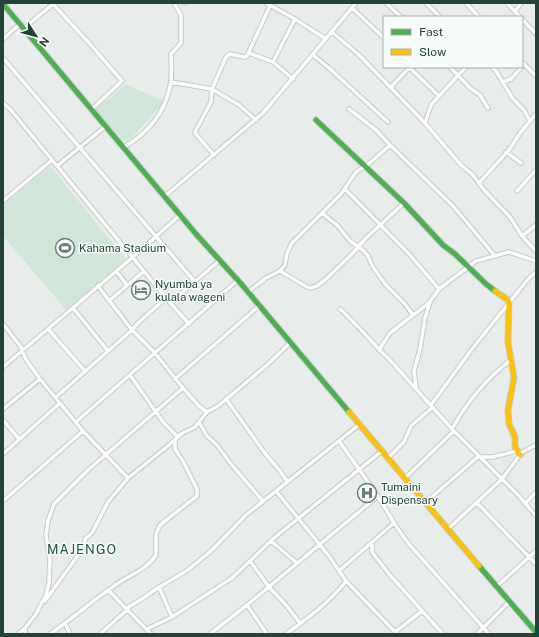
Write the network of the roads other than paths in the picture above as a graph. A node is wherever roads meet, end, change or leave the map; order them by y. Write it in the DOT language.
graph roads {
  1 [pos="174,3"];
  2 [pos="266,3"];
  3 [pos="356,3"];
  4 [pos="386,3"];
  5 [pos="426,3"];
  6 [pos="466,3"];
  7 [pos="507,3"];
  8 [pos="521,3"];
  9 [pos="3,4"];
  10 [pos="52,4"];
  11 [pos="270,6"];
  12 [pos="352,8"];
  13 [pos="515,12"];
  14 [pos="400,16"];
  15 [pos="439,16"];
  16 [pos="478,16"];
  17 [pos="519,16"];
  18 [pos="295,18"];
  19 [pos="523,20"];
  20 [pos="22,26"];
  21 [pos="332,32"];
  22 [pos="536,34"];
  23 [pos="383,37"];
  24 [pos="3,39"];
  25 [pos="326,39"];
  26 [pos="248,53"];
  27 [pos="313,55"];
  28 [pos="3,58"];
  29 [pos="273,62"];
  30 [pos="523,66"];
  31 [pos="409,68"];
  32 [pos="411,68"];
  33 [pos="451,68"];
  34 [pos="465,68"];
  35 [pos="493,68"];
  36 [pos="519,68"];
  37 [pos="458,76"];
  38 [pos="536,76"];
  39 [pos="293,79"];
  40 [pos="171,82"];
  41 [pos="502,82"];
  42 [pos="391,87"];
  43 [pos="212,89"];
  44 [pos="439,96"];
  45 [pos="3,103"];
  46 [pos="349,108"];
  47 [pos="488,108"];
  48 [pos="92,109"];
  49 [pos="536,114"];
  50 [pos="256,120"];
  51 [pos="316,120"];
  52 [pos="530,121"];
  53 [pos="388,122"];
  54 [pos="425,123"];
  55 [pos="106,126"];
  56 [pos="390,145"];
  57 [pos="80,147"];
  58 [pos="124,147"];
  59 [pos="506,152"];
  60 [pos="214,155"];
  61 [pos="52,160"];
  62 [pos="521,163"];
  63 [pos="57,166"];
  64 [pos="364,166"];
  65 [pos="536,170"];
  66 [pos="479,183"];
  67 [pos="344,189"];
  68 [pos="517,192"];
  69 [pos="165,196"];
  70 [pos="3,201"];
  71 [pos="404,203"];
  72 [pos="322,213"];
  73 [pos="180,215"];
  74 [pos="536,225"];
  75 [pos="380,226"];
  76 [pos="155,236"];
  77 [pos="522,236"];
  78 [pos="359,247"];
  79 [pos="536,251"];
  80 [pos="495,256"];
  81 [pos="133,257"];
  82 [pos="220,260"];
  83 [pos="536,261"];
  84 [pos="469,267"];
  85 [pos="116,271"];
  86 [pos="144,271"];
  87 [pos="280,271"];
  88 [pos="536,272"];
  89 [pos="238,280"];
  90 [pos="195,282"];
  91 [pos="127,285"];
  92 [pos="98,286"];
  93 [pos="439,289"];
  94 [pos="248,292"];
  95 [pos="166,298"];
  96 [pos="109,301"];
  97 [pos="430,301"];
  98 [pos="170,303"];
  99 [pos="509,303"];
  100 [pos="259,306"];
  101 [pos="73,308"];
  102 [pos="340,309"];
  103 [pos="413,315"];
  104 [pos="189,324"];
  105 [pos="4,325"];
  106 [pos="48,329"];
  107 [pos="132,330"];
  108 [pos="290,343"];
  109 [pos="379,350"];
  110 [pos="22,351"];
  111 [pos="108,352"];
  112 [pos="154,353"];
  113 [pos="512,359"];
  114 [pos="3,367"];
  115 [pos="85,371"];
  116 [pos="130,375"];
  117 [pos="40,379"];
  118 [pos="175,379"];
  119 [pos="183,388"];
  120 [pos="416,388"];
  121 [pos="56,397"];
  122 [pos="226,399"];
  123 [pos="60,403"];
  124 [pos="432,406"];
  125 [pos="3,410"];
  126 [pos="156,412"];
  127 [pos="207,412"];
  128 [pos="3,420"];
  129 [pos="76,422"];
  130 [pos="199,422"];
  131 [pos="360,424"];
  132 [pos="453,430"];
  133 [pos="83,431"];
  134 [pos="19,439"];
  135 [pos="176,439"];
  136 [pos="340,441"];
  137 [pos="536,445"];
  138 [pos="3,447"];
  139 [pos="382,451"];
  140 [pos="4,453"];
  141 [pos="519,453"];
  142 [pos="105,455"];
  143 [pos="479,457"];
  144 [pos="388,458"];
  145 [pos="360,470"];
  146 [pos="128,478"];
  147 [pos="405,478"];
  148 [pos="502,479"];
  149 [pos="287,481"];
  150 [pos="276,491"];
  151 [pos="536,492"];
  152 [pos="378,496"];
  153 [pos="3,501"];
  154 [pos="263,501"];
  155 [pos="426,502"];
  156 [pos="477,503"];
  157 [pos="525,504"];
  158 [pos="536,516"];
  159 [pos="298,518"];
  160 [pos="394,523"];
  161 [pos="448,530"];
  162 [pos="270,541"];
  163 [pos="372,544"];
  164 [pos="319,545"];
  165 [pos="536,551"];
  166 [pos="530,557"];
  167 [pos="250,561"];
  168 [pos="297,563"];
  169 [pos="536,564"];
  170 [pos="340,570"];
  171 [pos="346,581"];
  172 [pos="497,586"];
  173 [pos="269,587"];
  174 [pos="159,588"];
  175 [pos="108,590"];
  176 [pos="510,601"];
  177 [pos="247,605"];
  178 [pos="128,609"];
  179 [pos="422,610"];
  180 [pos="38,611"];
  181 [pos="172,618"];
  182 [pos="65,623"];
  183 [pos="300,624"];
  184 [pos="483,627"];
  185 [pos="25,628"];
  186 [pos="147,629"];
  187 [pos="536,632"];
  188 [pos="396,633"];
  189 [pos="18,634"];
  190 [pos="25,634"];
  191 [pos="50,634"];
  192 [pos="70,634"];
  193 [pos="100,634"];
  194 [pos="151,634"];
  195 [pos="210,634"];
  196 [pos="267,634"];
  197 [pos="286,634"];
  198 [pos="443,634"];
  199 [pos="477,634"];
  200 [pos="489,634"];
  1 -- 40 [label="street"];
  2 -- 11 [label="street"];
  3 -- 12 [label="street"];
  4 -- 14 [label="street"];
  5 -- 15 [label="street"];
  6 -- 16 [label="street"];
  7 -- 13 [label="street"];
  8 -- 13 [label="street"];
  9 -- 20 [label="street"];
  10 -- 20 [label="street"];
  10 -- 48 [label="street"];
  11 -- 18 [label="street"];
  11 -- 26 [label="street"];
  12 -- 21 [label="street"];
  12 -- 23 [label="street"];
  13 -- 17 [label="street"];
  18 -- 25 [label="street"];
  18 -- 29 [label="street"];
  19 -- 22 [label="street"];
  20 -- 24 [label="street"];
  20 -- 48 [label="street"];
  21 -- 25 [label="street"];
  21 -- 42 [label="street"];
  25 -- 27 [label="street"];
  26 -- 29 [label="street"];
  26 -- 43 [label="street"];
  27 -- 39 [label="street"];
  27 -- 53 [label="street"];
  28 -- 57 [label="street"];
  29 -- 39 [label="street"];
  30 -- 38 [label="street"];
  31 -- 42 [label="street"];
  32 -- 44 [label="street"];
  33 -- 37 [label="street"];
  34 -- 37 [label="street"];
  35 -- 41 [label="street"];
  36 -- 41 [label="street"];
  37 -- 44 [label="street"];
  37 -- 47 [label="street"];
  39 -- 50 [label="street"];
  40 -- 43 [label="street"];
  40 -- 58 [label="street"];
  41 -- 52 [label="street"];
  42 -- 54 [label="street"];
  43 -- 50 [label="street"];
  43 -- 60 [label="street"];
  44 -- 54 [label="street"];
  45 -- 61 [label="street"];
  46 -- 56 [label="street"];
  48 -- 55 [label="street"];
  49 -- 52 [label="street"];
  50 -- 60 [label="street"];
  51 -- 64 [label="street"];
  52 -- 59 [label="street"];
  54 -- 66 [label="street"];
  55 -- 57 [label="street"];
  55 -- 58 [label="street"];
  56 -- 64 [label="street"];
  56 -- 80 [label="street"];
  57 -- 63 [label="street"];
  57 -- 76 [label="street"];
  58 -- 69 [label="street"];
  59 -- 62 [label="street"];
  59 -- 66 [label="street"];
  60 -- 69 [label="street"];
  61 -- 63 [label="street"];
  61 -- 70 [label="street"];
  63 -- 81 [label="street"];
  64 -- 67 [label="street"];
  64 -- 71 [label="street"];
  65 -- 68 [label="street"];
  66 -- 77 [label="street"];
  67 -- 72 [label="street"];
  67 -- 75 [label="street"];
  69 -- 73 [label="street"];
  71 -- 75 [label="street"];
  71 -- 84 [label="street"];
  72 -- 78 [label="street"];
  72 -- 87 [label="street"];
  73 -- 76 [label="street"];
  73 -- 82 [label="street"];
  74 -- 77 [label="street"];
  75 -- 78 [label="street"];
  75 -- 93 [label="street"];
  76 -- 81 [label="street"];
  76 -- 90 [label="street"];
  77 -- 79 [label="street"];
  78 -- 87 [label="street"];
  78 -- 103 [label="street"];
  80 -- 83 [label="street"];
  80 -- 84 [label="street"];
  81 -- 85 [label="street"];
  81 -- 86 [label="street"];
  82 -- 89 [label="street"];
  82 -- 90 [label="street"];
  84 -- 93 [label="street"];
  84 -- 99 [label="street"];
  85 -- 91 [label="street"];
  85 -- 92 [label="street"];
  86 -- 91 [label="street"];
  86 -- 95 [label="street"];
  87 -- 94 [label="street"];
  88 -- 99 [label="street"];
  89 -- 94 [label="street"];
  89 -- 104 [label="street"];
  90 -- 98 [label="street"];
  91 -- 96 [label="street"];
  92 -- 96 [label="street"];
  92 -- 101 [label="street"];
  93 -- 97 [label="street"];
  94 -- 100 [label="street"];
  95 -- 98 [label="street"];
  95 -- 107 [label="street"];
  96 -- 107 [label="street"];
  97 -- 103 [label="street"];
  97 -- 120 [label="street"];
  98 -- 104 [label="street"];
  99 -- 113 [label="street"];
  99 -- 124 [label="street"];
  100 -- 108 [label="street"];
  100 -- 118 [label="street"];
  101 -- 106 [label="street"];
  101 -- 111 [label="street"];
  102 -- 109 [label="street"];
  103 -- 109 [label="street"];
  104 -- 112 [label="street"];
  105 -- 110 [label="street"];
  106 -- 110 [label="street"];
  106 -- 115 [label="street"];
  107 -- 111 [label="street"];
  107 -- 112 [label="street"];
  108 -- 122 [label="street"];
  108 -- 131 [label="street"];
  109 -- 120 [label="street"];
  110 -- 114 [label="street"];
  110 -- 117 [label="street"];
  111 -- 115 [label="street"];
  112 -- 116 [label="street"];
  112 -- 118 [label="street"];
  113 -- 132 [label="street"];
  113 -- 141 [label="street"];
  115 -- 121 [label="street"];
  116 -- 126 [label="street"];
  116 -- 129 [label="street"];
  117 -- 121 [label="street"];
  117 -- 125 [label="street"];
  118 -- 119 [label="street"];
  119 -- 126 [label="street"];
  119 -- 127 [label="street"];
  120 -- 124 [label="street"];
  121 -- 123 [label="street"];
  122 -- 127 [label="street"];
  122 -- 149 [label="street"];
  123 -- 129 [label="street"];
  123 -- 134 [label="street"];
  124 -- 132 [label="street"];
  124 -- 144 [label="street"];
  126 -- 135 [label="street"];
  126 -- 142 [label="street"];
  127 -- 130 [label="street"];
  128 -- 134 [label="street"];
  129 -- 133 [label="street"];
  130 -- 135 [label="street"];
  130 -- 154 [label="street"];
  131 -- 136 [label="street"];
  131 -- 139 [label="street"];
  132 -- 143 [label="street"];
  132 -- 147 [label="street"];
  133 -- 142 [label="street"];
  133 -- 153 [label="street"];
  134 -- 140 [label="street"];
  135 -- 146 [label="street"];
  135 -- 175 [label="street"];
  136 -- 145 [label="street"];
  136 -- 149 [label="street"];
  137 -- 141 [label="street"];
  138 -- 140 [label="street"];
  139 -- 144 [label="street"];
  139 -- 145 [label="street"];
  141 -- 143 [label="street"];
  141 -- 148 [label="street"];
  142 -- 146 [label="street"];
  142 -- 180 [label="street"];
  143 -- 148 [label="street"];
  143 -- 155 [label="street"];
  144 -- 147 [label="street"];
  145 -- 152 [label="street"];
  145 -- 159 [label="street"];
  146 -- 180 [label="street"];
  147 -- 155 [label="street"];
  148 -- 156 [label="street"];
  148 -- 157 [label="street"];
  149 -- 150 [label="street"];
  150 -- 154 [label="street"];
  150 -- 159 [label="street"];
  151 -- 157 [label="street"];
  152 -- 160 [label="street"];
  152 -- 164 [label="street"];
  154 -- 174 [label="street"];
  155 -- 161 [label="street"];
  156 -- 161 [label="street"];
  156 -- 166 [label="street"];
  157 -- 158 [label="street"];
  159 -- 162 [label="street"];
  159 -- 164 [label="street"];
  160 -- 163 [label="street"];
  160 -- 184 [label="street"];
  161 -- 172 [label="street"];
  162 -- 167 [label="street"];
  162 -- 168 [label="street"];
  163 -- 170 [label="street"];
  163 -- 179 [label="street"];
  164 -- 168 [label="street"];
  164 -- 170 [label="street"];
  165 -- 166 [label="street"];
  166 -- 169 [label="street"];
  166 -- 172 [label="street"];
  167 -- 173 [label="street"];
  167 -- 181 [label="street"];
  168 -- 173 [label="street"];
  170 -- 171 [label="street"];
  171 -- 183 [label="street"];
  171 -- 188 [label="street"];
  172 -- 176 [label="street"];
  173 -- 177 [label="street"];
  173 -- 183 [label="street"];
  174 -- 178 [label="street"];
  174 -- 181 [label="street"];
  175 -- 178 [label="street"];
  175 -- 182 [label="street"];
  176 -- 184 [label="street"];
  176 -- 187 [label="street"];
  177 -- 195 [label="street"];
  177 -- 196 [label="street"];
  178 -- 186 [label="street"];
  178 -- 193 [label="street"];
  179 -- 188 [label="street"];
  179 -- 198 [label="street"];
  180 -- 185 [label="street"];
  181 -- 186 [label="street"];
  182 -- 191 [label="street"];
  182 -- 192 [label="street"];
  183 -- 197 [label="street"];
  184 -- 199 [label="street"];
  184 -- 200 [label="street"];
  185 -- 189 [label="street"];
  185 -- 190 [label="street"];
  186 -- 194 [label="street"];
}
